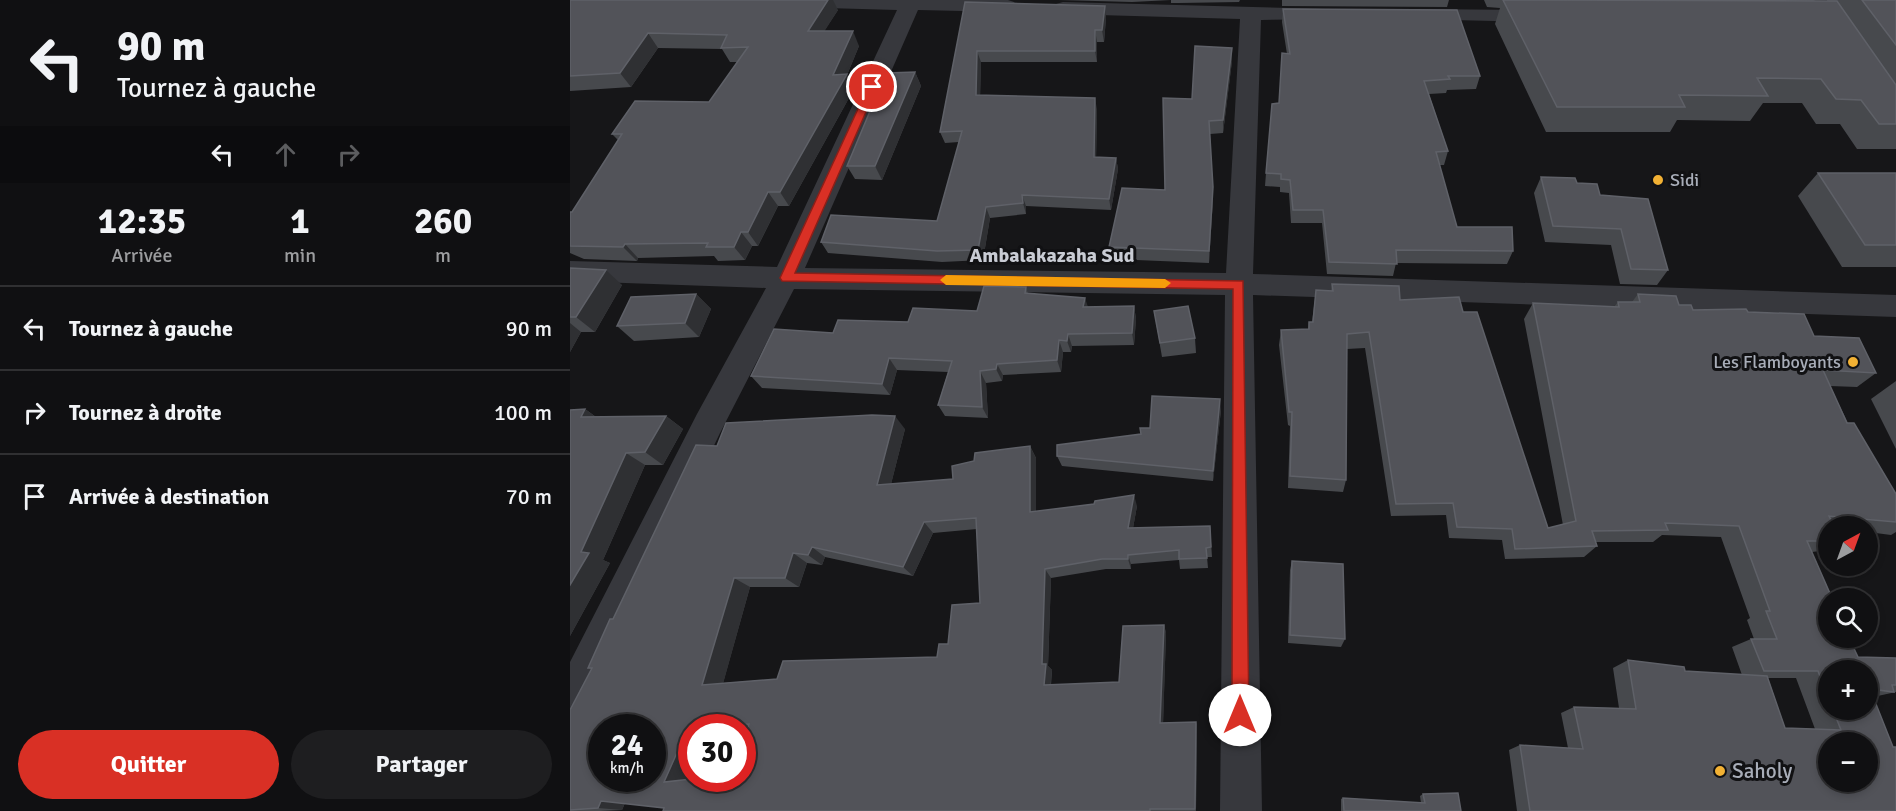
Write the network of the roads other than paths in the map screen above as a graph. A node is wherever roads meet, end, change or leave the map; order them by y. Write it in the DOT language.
graph roads {
  1 [pos="773,1"];
  2 [pos="911,1"];
  3 [pos="1251,14"];
  4 [pos="1347,15"];
  5 [pos="1395,15"];
  6 [pos="1563,16"];
  7 [pos="570,271"];
  8 [pos="786,278"];
  9 [pos="1239,284"];
  10 [pos="1896,306"];
  11 [pos="570,703"];
  12 [pos="1241,811"];
  1 -- 2 [label="street"];
  2 -- 3 [label="street"];
  2 -- 8 [label="street"];
  3 -- 4 [label="street"];
  3 -- 9 [label="street"];
  5 -- 6 [label="street"];
  7 -- 8 [label="street"];
  8 -- 9 [label="street"];
  8 -- 11 [label="street"];
  9 -- 10 [label="street"];
  9 -- 12 [label="street"];
}
